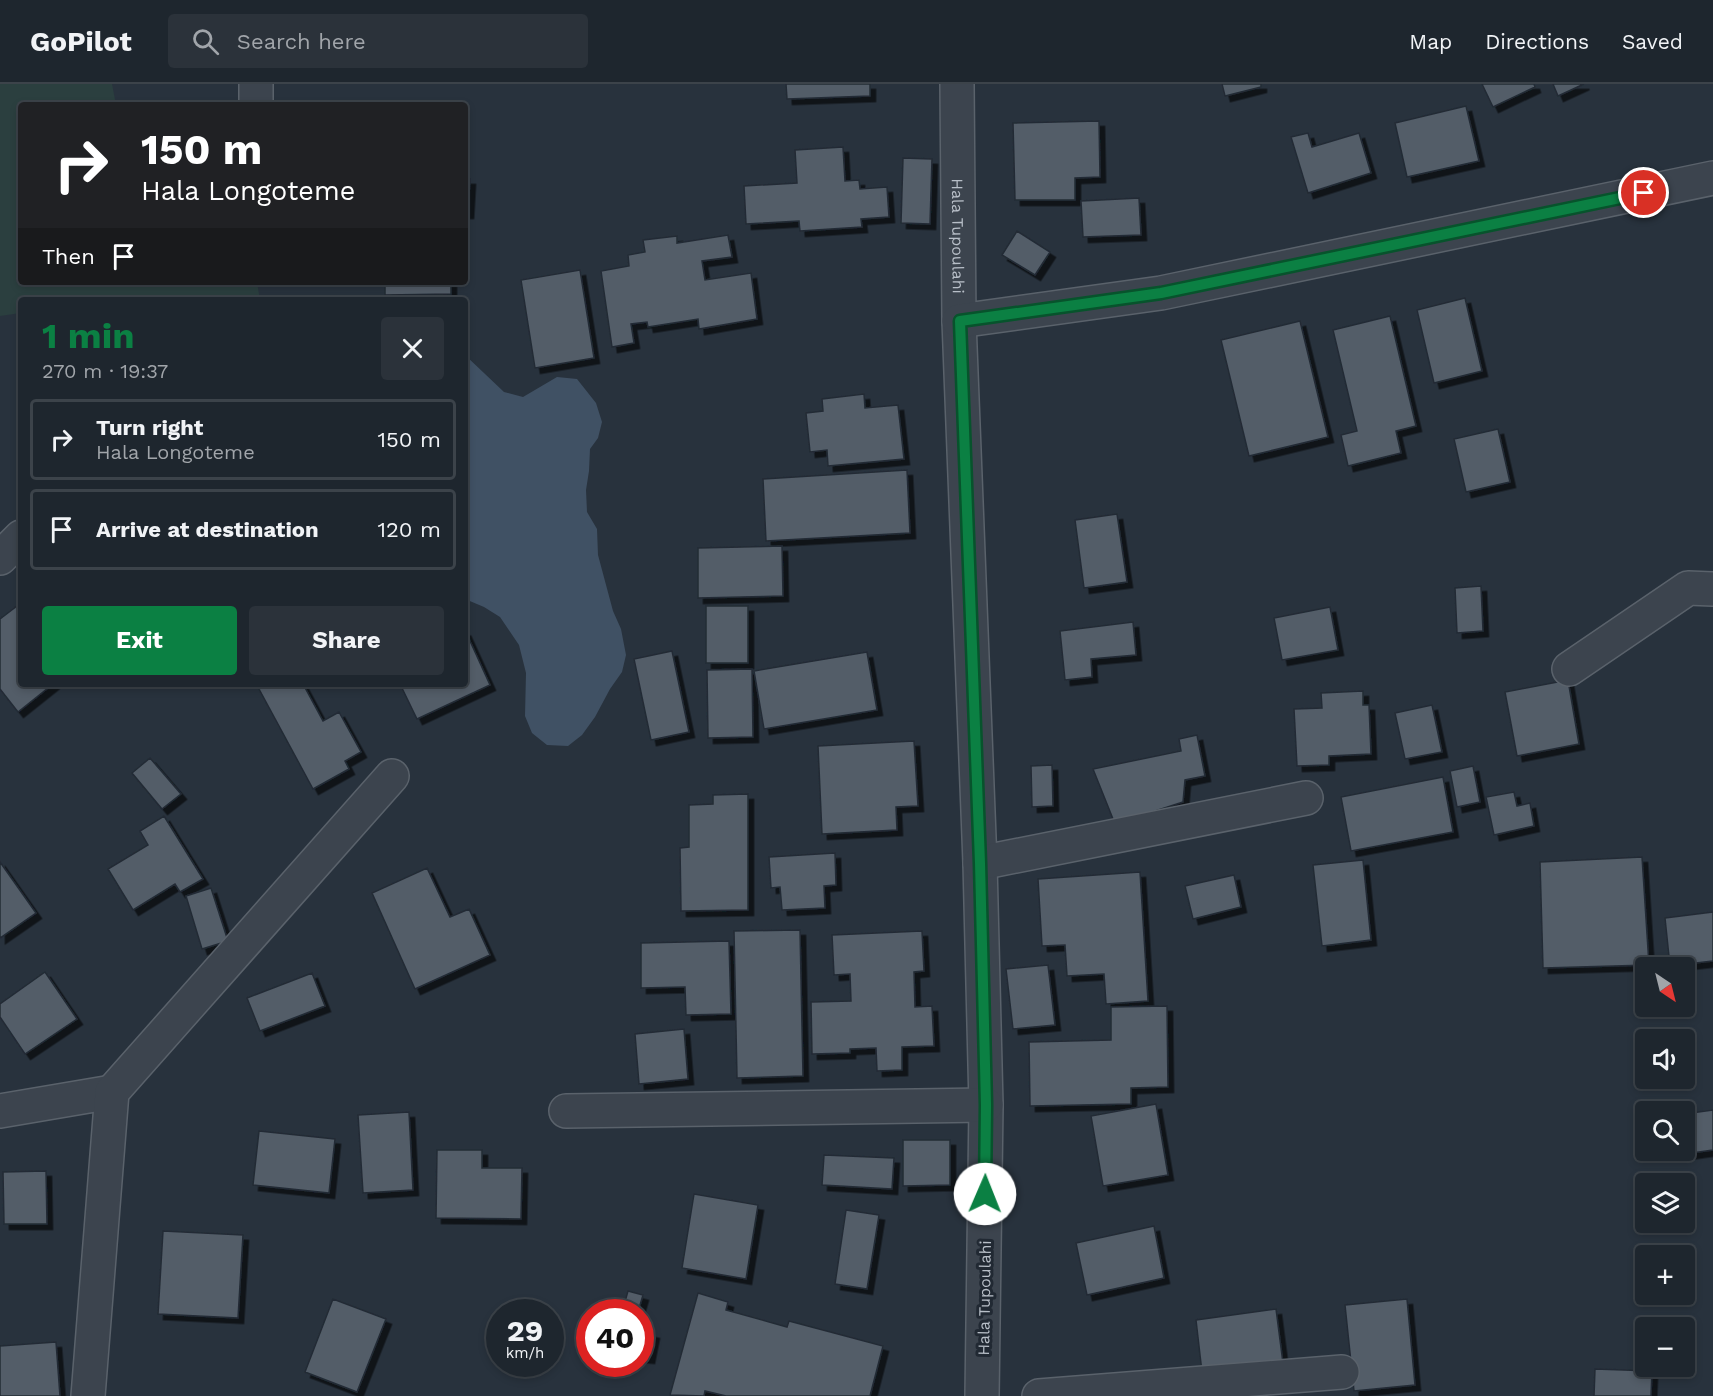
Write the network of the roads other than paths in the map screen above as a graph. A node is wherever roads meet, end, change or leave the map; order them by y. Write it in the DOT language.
graph roads {
  1 [pos="256,84"];
  2 [pos="957,84"];
  3 [pos="256,102"];
  4 [pos="1713,178"];
  5 [pos="960,321"];
  6 [pos="18,540"];
  7 [pos="0,558"];
  8 [pos="1713,589"];
  9 [pos="1569,669"];
  10 [pos="392,776"];
  11 [pos="1306,798"];
  12 [pos="980,863"];
  13 [pos="112,1092"];
  14 [pos="986,1105"];
  15 [pos="0,1111"];
  16 [pos="566,1111"];
  17 [pos="1342,1372"];
  18 [pos="88,1396"];
  19 [pos="982,1396"];
  20 [pos="1039,1396"];
  1 -- 3 [label="street"];
  2 -- 5 [label="street, Hala Tupoulahi"];
  4 -- 5 [label="street"];
  5 -- 12 [label="street, Hala Tupoulahi"];
  6 -- 7 [label="street"];
  8 -- 9 [label="street"];
  10 -- 13 [label="street"];
  11 -- 12 [label="street"];
  12 -- 14 [label="street, Hala Tupoulahi"];
  13 -- 15 [label="street"];
  13 -- 18 [label="street"];
  14 -- 16 [label="street"];
  14 -- 19 [label="street, Hala Tupoulahi"];
  17 -- 20 [label="street"];
}
